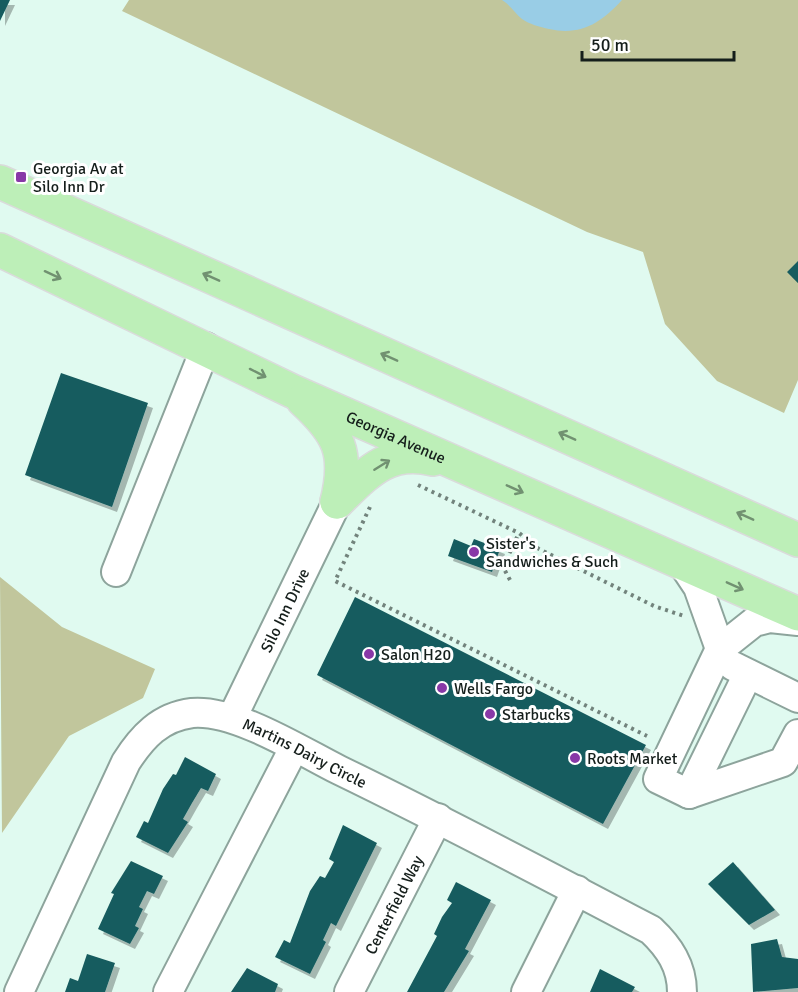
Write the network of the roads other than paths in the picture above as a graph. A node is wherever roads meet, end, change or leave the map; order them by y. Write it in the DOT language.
graph roads {
  1 [pos="0,182"];
  2 [pos="0,250"];
  3 [pos="206,347"];
  4 [pos="292,391"];
  5 [pos="462,466"];
  6 [pos="337,502"];
  7 [pos="798,540"];
  8 [pos="682,563"];
  9 [pos="116,572"];
  10 [pos="798,614"];
  11 [pos="798,621"];
  12 [pos="718,653"];
  13 [pos="748,674"];
  14 [pos="798,698"];
  15 [pos="232,718"];
  16 [pos="798,734"];
  17 [pos="294,748"];
  18 [pos="689,794"];
  19 [pos="438,818"];
  20 [pos="577,890"];
  21 [pos="19,992"];
  22 [pos="168,992"];
  23 [pos="349,992"];
  24 [pos="526,992"];
  25 [pos="682,992"];
  7 -- 1 [label="main road, one-way"];
  2 -- 3 [label="main road, Georgia Avenue, one-way"];
  3 -- 4 [label="main road, Georgia Avenue, one-way"];
  3 -- 9 [label="street"];
  4 -- 5 [label="main road, Georgia Avenue"];
  4 -- 6 [label="main road"];
  6 -- 5 [label="main road, one-way"];
  5 -- 8 [label="main road, Georgia Avenue, one-way"];
  6 -- 15 [label="street, Silo Inn Drive"];
  8 -- 10 [label="main road, Georgia Avenue, one-way"];
  8 -- 12 [label="street"];
  11 -- 12 [label="street"];
  12 -- 13 [label="street"];
  12 -- 18 [label="street"];
  13 -- 14 [label="street"];
  13 -- 18 [label="street"];
  15 -- 17 [label="street, Martins Dairy Circle"];
  15 -- 21 [label="street, Martins Dairy Circle"];
  16 -- 18 [label="street"];
  17 -- 19 [label="street, Martins Dairy Circle"];
  17 -- 22 [label="street"];
  19 -- 20 [label="street, Martins Dairy Circle"];
  19 -- 23 [label="street, Centerfield Way"];
  20 -- 24 [label="street"];
  20 -- 25 [label="street, Martins Dairy Circle"];
}
